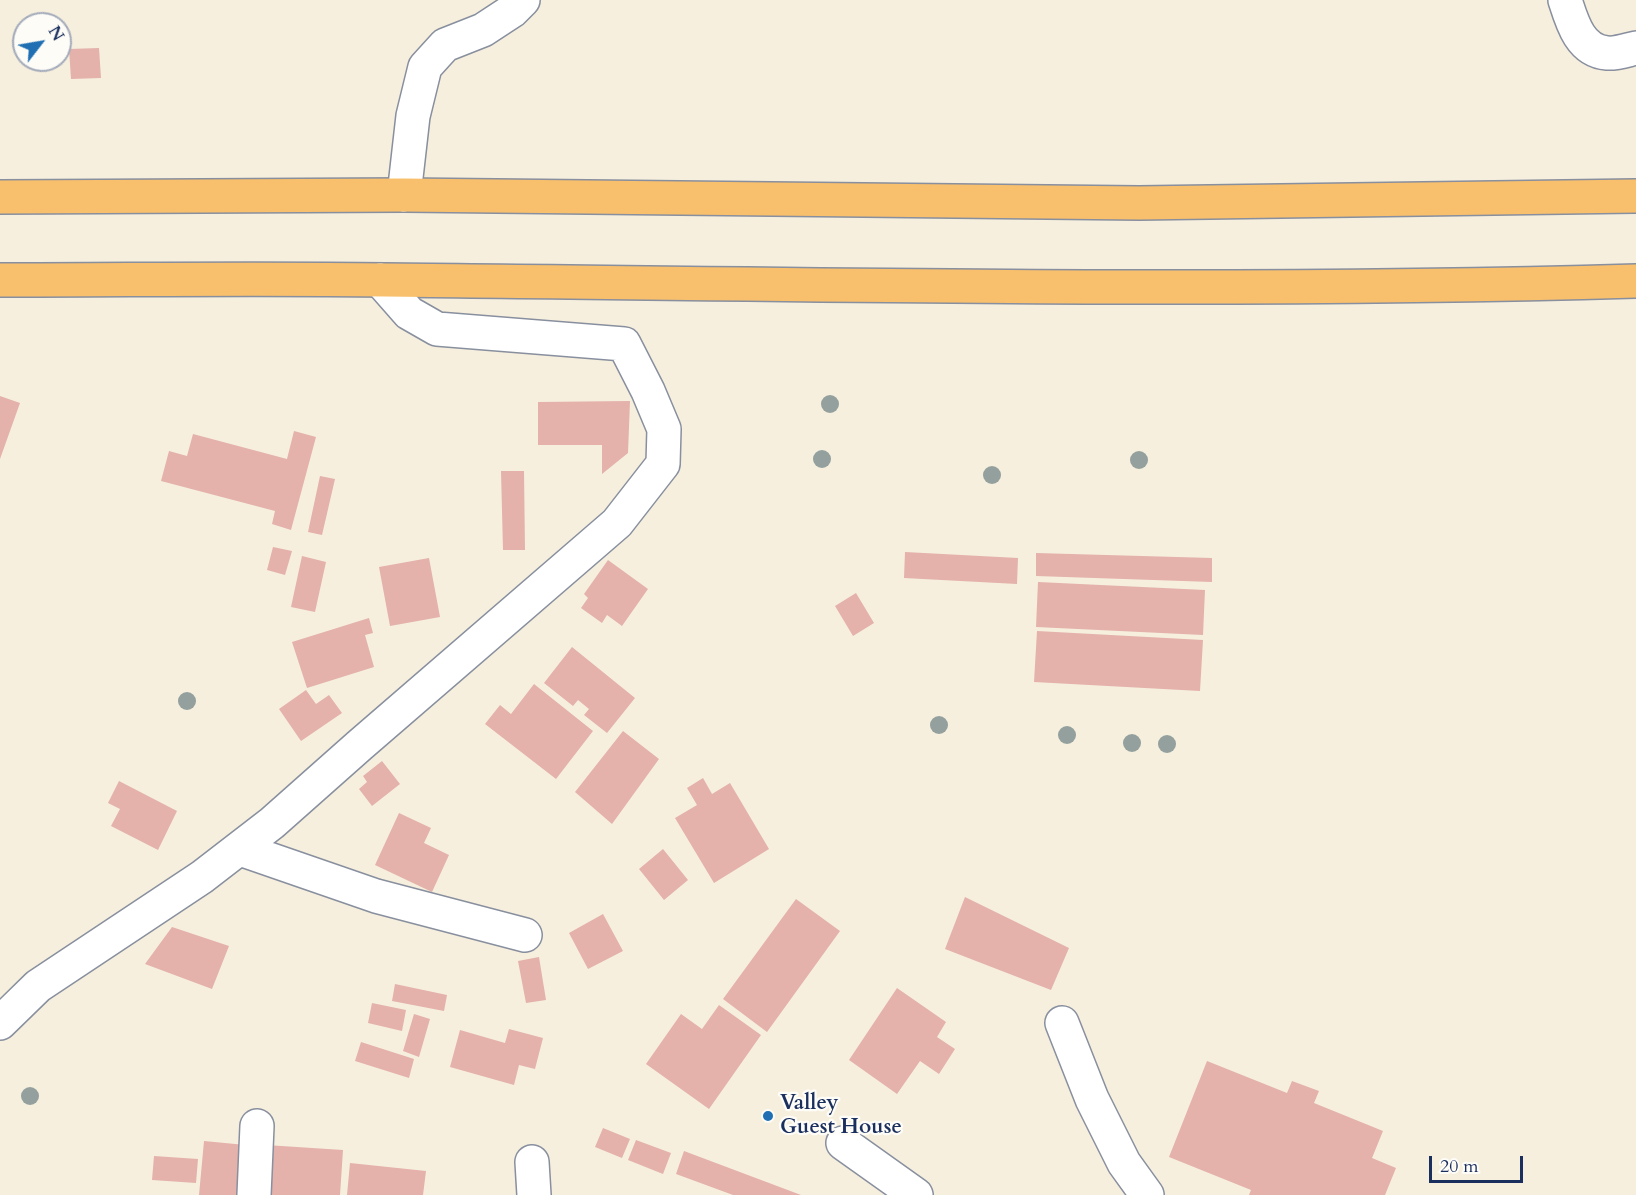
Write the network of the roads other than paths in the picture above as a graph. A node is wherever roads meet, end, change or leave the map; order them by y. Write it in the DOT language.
graph roads {
  1 [pos="523,0"];
  2 [pos="1565,0"];
  3 [pos="1636,48"];
  4 [pos="404,195"];
  5 [pos="1636,196"];
  6 [pos="0,197"];
  7 [pos="0,280"];
  8 [pos="380,280"];
  9 [pos="1636,281"];
  10 [pos="240,849"];
  11 [pos="525,935"];
  12 [pos="0,1023"];
  13 [pos="1062,1023"];
  14 [pos="257,1126"];
  15 [pos="843,1143"];
  16 [pos="532,1162"];
  17 [pos="254,1195"];
  18 [pos="534,1195"];
  19 [pos="915,1195"];
  20 [pos="1147,1195"];
  1 -- 4 [label="street"];
  2 -- 3 [label="street"];
  4 -- 5 [label="highway"];
  4 -- 6 [label="highway"];
  7 -- 8 [label="highway"];
  8 -- 9 [label="highway"];
  8 -- 10 [label="street"];
  10 -- 11 [label="street"];
  10 -- 12 [label="street"];
  13 -- 20 [label="street"];
  14 -- 17 [label="street"];
  15 -- 19 [label="street"];
  16 -- 18 [label="street"];
}
